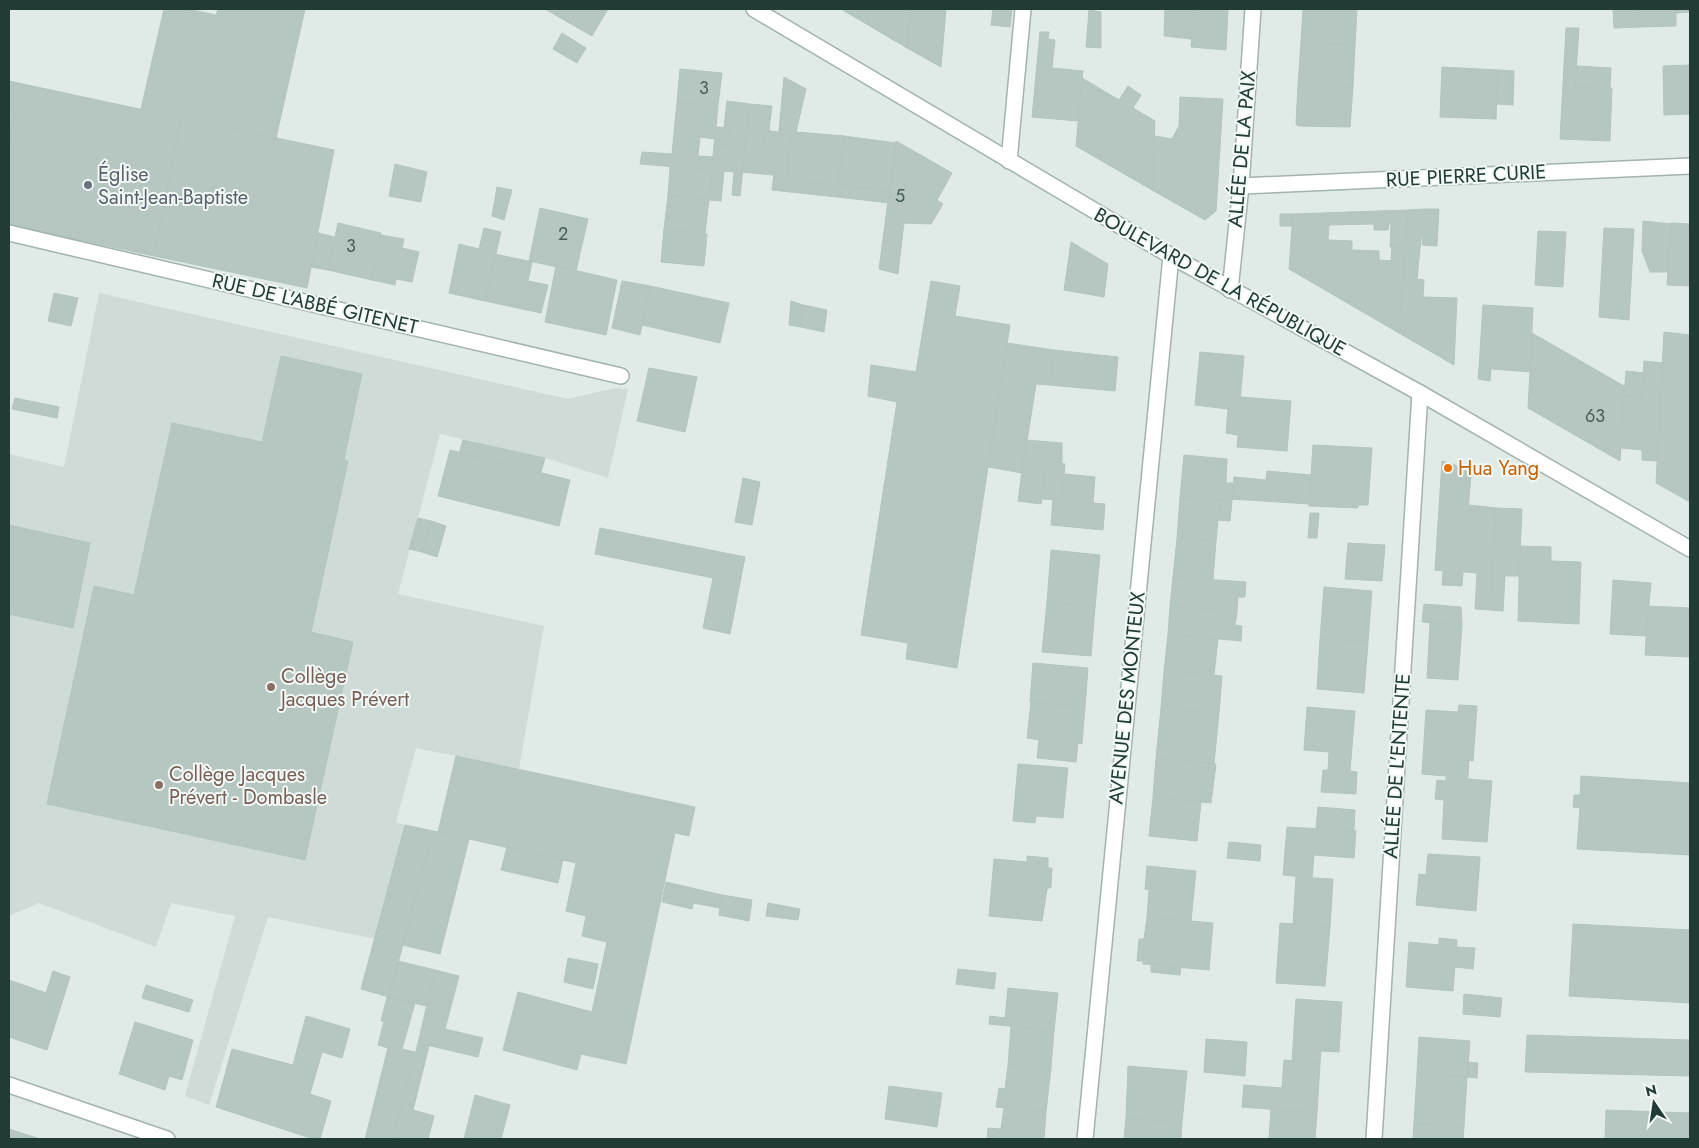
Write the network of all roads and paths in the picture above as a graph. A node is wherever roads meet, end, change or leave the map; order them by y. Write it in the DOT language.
graph roads {
  1 [pos="754,9"];
  2 [pos="1022,9"];
  3 [pos="1253,9"];
  4 [pos="1008,161"];
  5 [pos="1690,166"];
  6 [pos="1241,186"];
  7 [pos="9,233"];
  8 [pos="1171,256"];
  9 [pos="1230,290"];
  10 [pos="621,376"];
  11 [pos="1420,393"];
  12 [pos="1690,549"];
  13 [pos="9,1085"];
  14 [pos="167,1139"];
  15 [pos="1085,1139"];
  16 [pos="1374,1139"];
  1 -- 4 [label="street, BOULEVARD DE LA RÉPUBLIQUE"];
  2 -- 4 [label="street"];
  3 -- 6 [label="street, ALLÉE DE LA PAIX"];
  4 -- 8 [label="street, BOULEVARD DE LA RÉPUBLIQUE"];
  5 -- 6 [label="street, RUE PIERRE CURIE"];
  6 -- 9 [label="street, ALLÉE DE LA PAIX"];
  7 -- 10 [label="street, RUE DE L'ABBÉ GITENET"];
  8 -- 9 [label="street, BOULEVARD DE LA RÉPUBLIQUE"];
  8 -- 15 [label="street, AVENUE DES MONTEUX"];
  9 -- 11 [label="street, BOULEVARD DE LA RÉPUBLIQUE"];
  11 -- 12 [label="street, BOULEVARD DE LA RÉPUBLIQUE"];
  11 -- 16 [label="street, ALLÉE DE L'ENTENTE"];
  13 -- 14 [label="street"];
}
